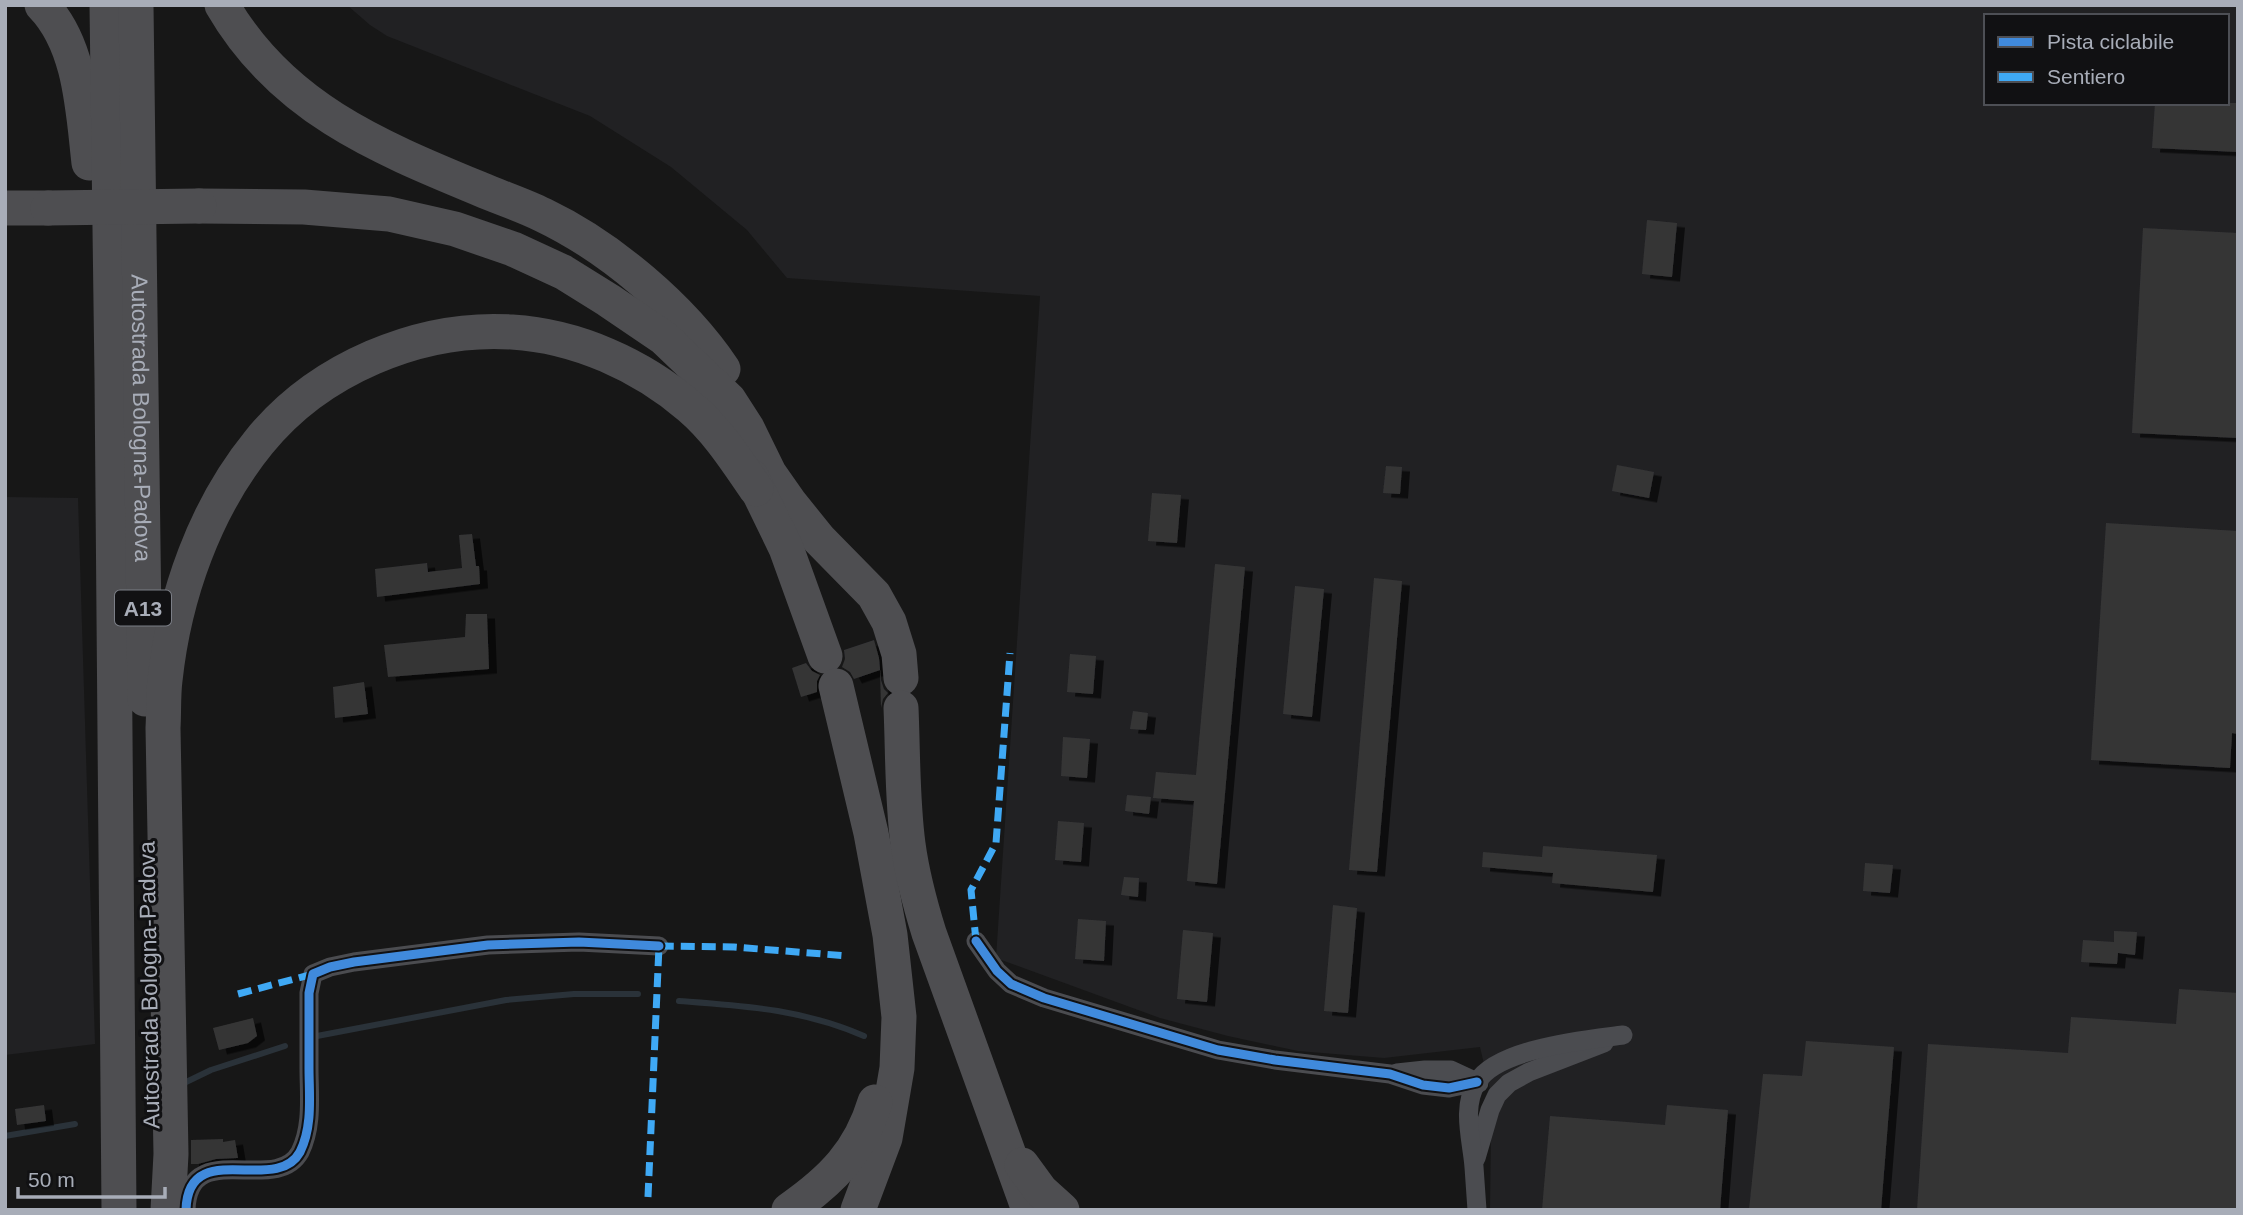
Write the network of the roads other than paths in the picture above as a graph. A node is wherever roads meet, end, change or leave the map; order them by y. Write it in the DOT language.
graph roads {
  1 [pos="42,5"];
  2 [pos="107,5"];
  3 [pos="136,5"];
  4 [pos="222,5"];
  5 [pos="5,208"];
  6 [pos="112,377"];
  7 [pos="706,378"];
  8 [pos="756,489"];
  9 [pos="790,503"];
  10 [pos="890,935"];
  11 [pos="976,941"];
  12 [pos="659,946"];
  13 [pos="1477,1082"];
  14 [pos="1497,1095"];
  15 [pos="989,1104"];
  16 [pos="1474,1175"];
  17 [pos="119,1210"];
  18 [pos="152,1210"];
  19 [pos="168,1210"];
  20 [pos="186,1210"];
  21 [pos="789,1210"];
  22 [pos="858,1210"];
  23 [pos="1029,1210"];
  24 [pos="1062,1210"];
  25 [pos="1466,1210"];
  26 [pos="1478,1210"];
  1 -- 6 [label="highway"];
  2 -- 6 [label="highway, Autostrada Bologna-Padova / A13"];
  3 -- 18 [label="highway, Autostrada Bologna-Padova / A13"];
  4 -- 9 [label="highway"];
  5 -- 7 [label="highway, bridge"];
  6 -- 17 [label="highway, Autostrada Bologna-Padova / A13"];
  7 -- 8 [label="highway"];
  7 -- 9 [label="highway"];
  8 -- 10 [label="highway"];
  8 -- 19 [label="highway, A13"];
  9 -- 15 [label="highway"];
  10 -- 21 [label="highway"];
  10 -- 22 [label="highway"];
  11 -- 13 [label="street"];
  12 -- 20 [label="street"];
  13 -- 14 [label="street"];
  13 -- 14 [label="street"];
  13 -- 16 [label="street"];
  14 -- 16 [label="street"];
  15 -- 23 [label="highway"];
  15 -- 24 [label="highway"];
  16 -- 25 [label="street"];
  16 -- 26 [label="street"];
}
